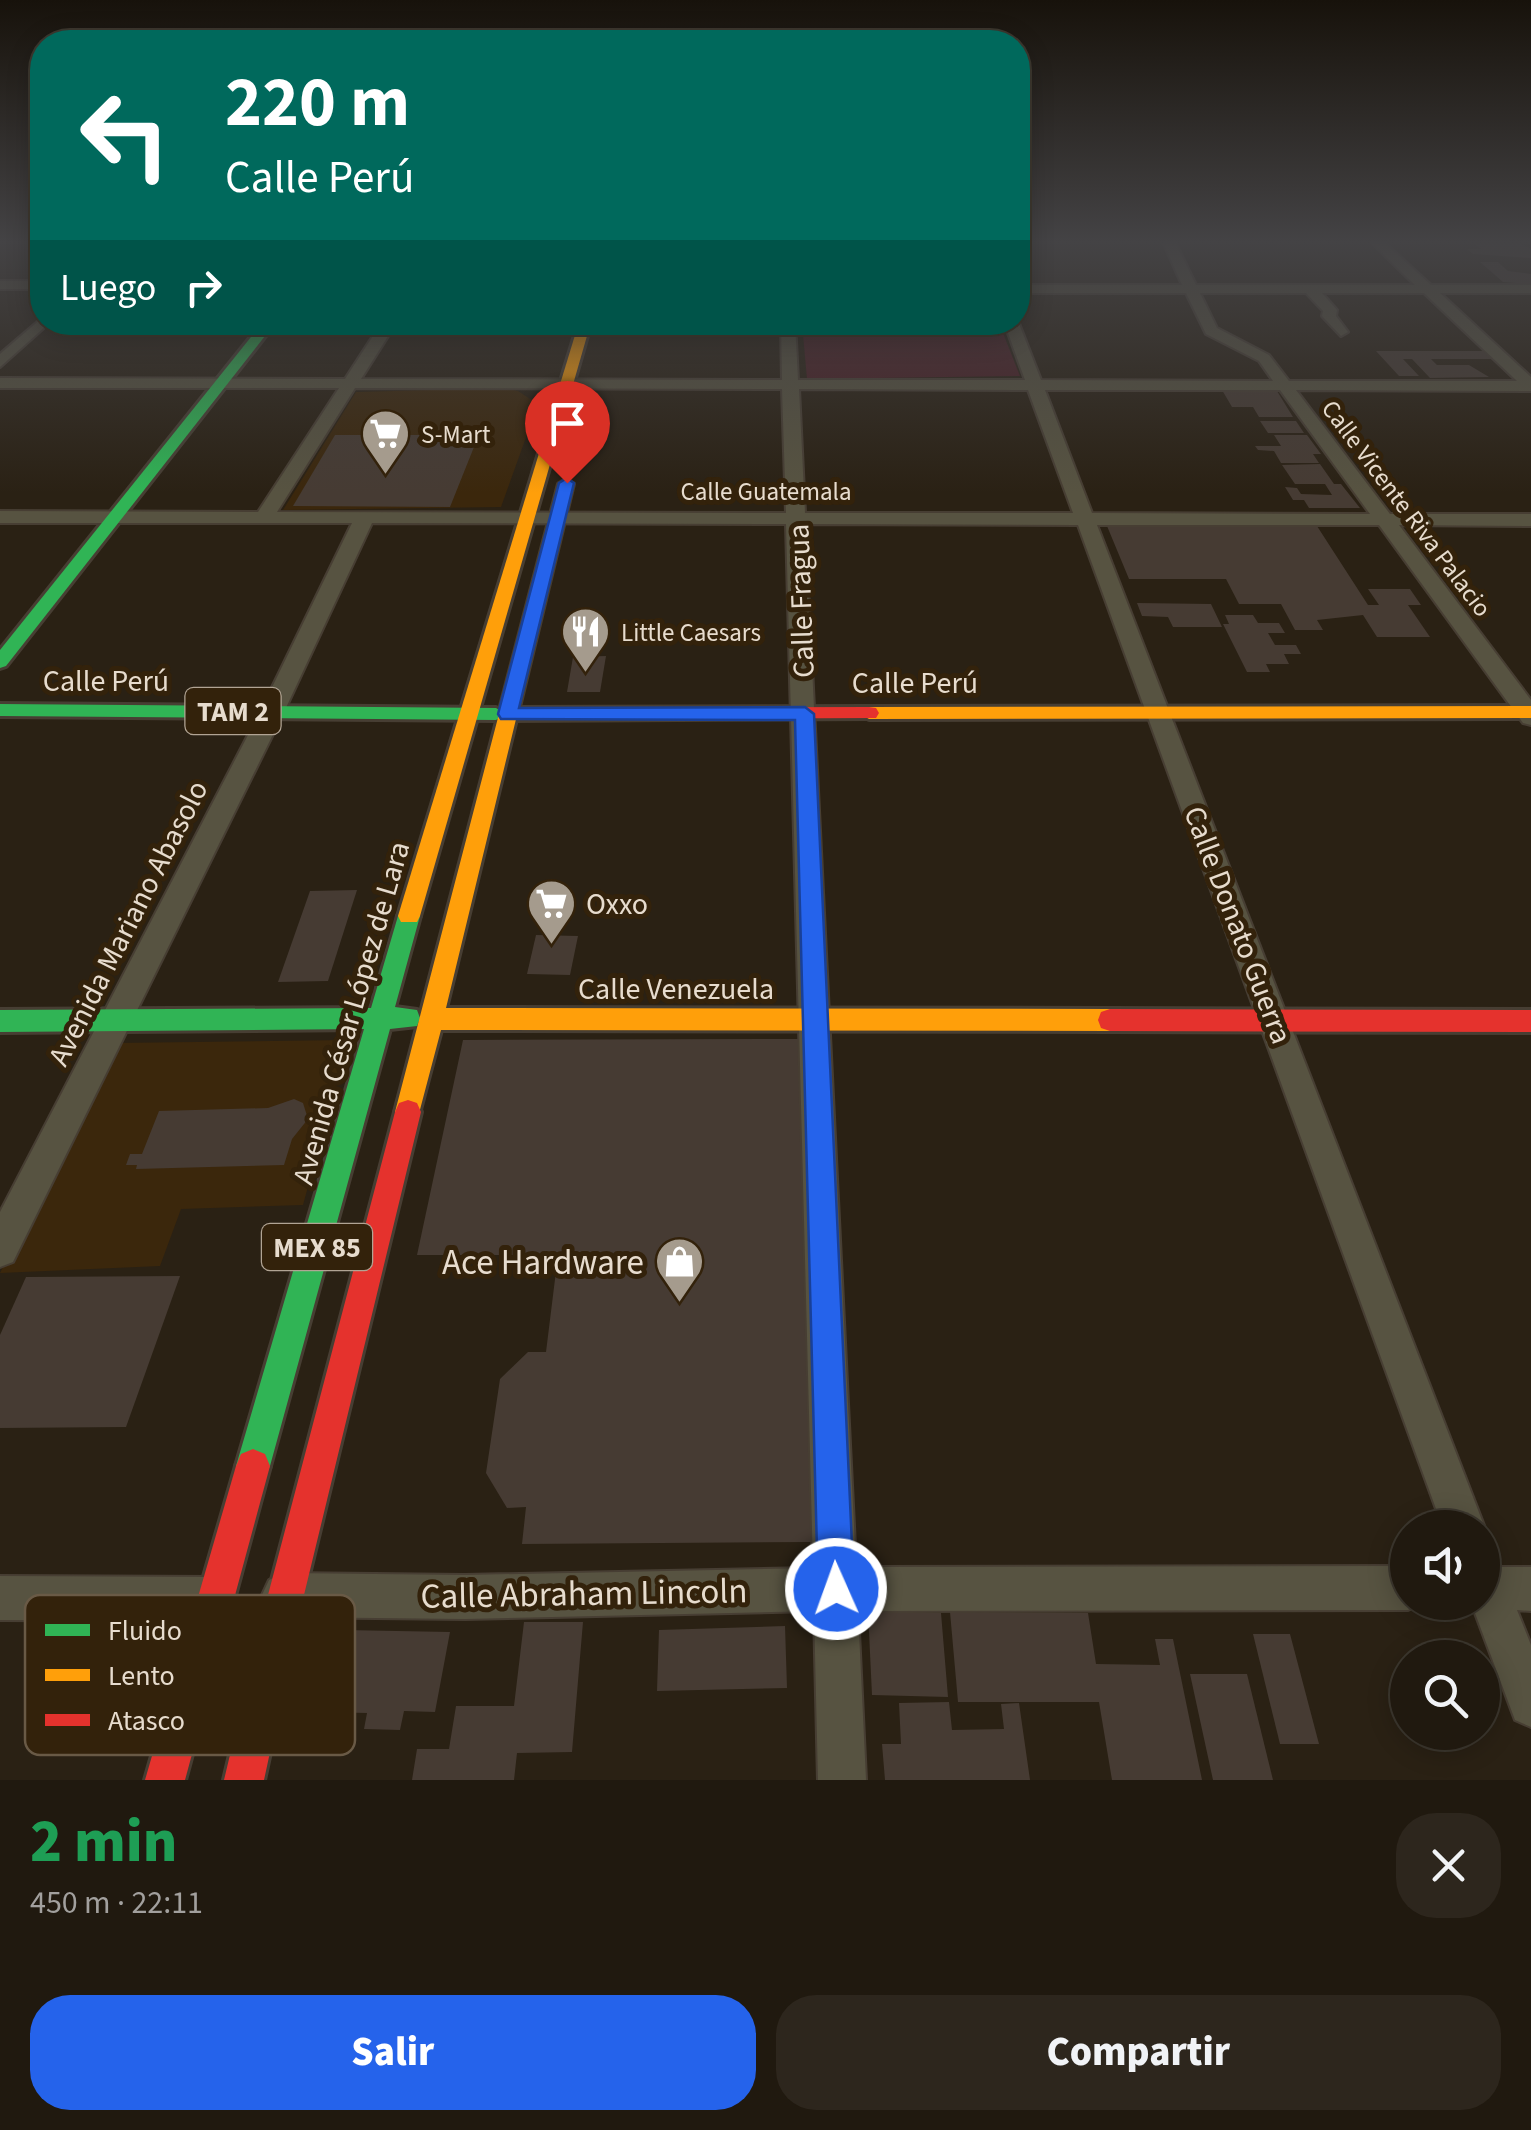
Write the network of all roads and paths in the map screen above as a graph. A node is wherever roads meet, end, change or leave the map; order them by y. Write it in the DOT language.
graph roads {
  1 [pos="1209,327"];
  2 [pos="1337,327"];
  3 [pos="1468,327"];
  4 [pos="1341,332"];
  5 [pos="30,333"];
  6 [pos="260,335"];
  7 [pos="382,335"];
  8 [pos="581,335"];
  9 [pos="604,335"];
  10 [pos="788,335"];
  11 [pos="1016,335"];
  12 [pos="0,362"];
  13 [pos="0,383"];
  14 [pos="221,384"];
  15 [pos="352,384"];
  16 [pos="566,385"];
  17 [pos="789,386"];
  18 [pos="1035,386"];
  19 [pos="1283,386"];
  20 [pos="1531,386"];
  21 [pos="589,394"];
  22 [pos="573,460"];
  23 [pos="527,515"];
  24 [pos="558,515"];
  25 [pos="365,516"];
  26 [pos="798,516"];
  27 [pos="0,517"];
  28 [pos="264,517"];
  29 [pos="114,518"];
  30 [pos="1084,518"];
  31 [pos="1531,520"];
  32 [pos="1388,521"];
  33 [pos="0,662"];
  34 [pos="0,710"];
  35 [pos="272,712"];
  36 [pos="1158,712"];
  37 [pos="466,713"];
  38 [pos="508,714"];
  39 [pos="805,714"];
  40 [pos="1530,714"];
  41 [pos="382,1018"];
  42 [pos="430,1018"];
  43 [pos="1273,1019"];
  44 [pos="114,1020"];
  45 [pos="816,1020"];
  46 [pos="0,1021"];
  47 [pos="1531,1021"];
  48 [pos="0,1249"];
  49 [pos="1457,1510"];
  50 [pos="1390,1588"];
  51 [pos="836,1589"];
  52 [pos="286,1594"];
  53 [pos="215,1595"];
  54 [pos="274,1595"];
  55 [pos="346,1595"];
  56 [pos="355,1595"];
  57 [pos="0,1598"];
  58 [pos="25,1598"];
  59 [pos="1500,1599"];
  60 [pos="1531,1704"];
  61 [pos="173,1755"];
  62 [pos="250,1755"];
  63 [pos="166,1780"];
  64 [pos="244,1780"];
  65 [pos="842,1780"];
  1 -- 19 [label="street, Calle Vicente Riva Palacio"];
  2 -- 4 [label="street"];
  3 -- 20 [label="street"];
  5 -- 12 [label="street"];
  6 -- 14 [label="main road"];
  7 -- 15 [label="street"];
  8 -- 16 [label="main road, Avenida César López de Lara / MEX 85"];
  9 -- 21 [label="main road"];
  10 -- 17 [label="street, Calle Fragua"];
  11 -- 18 [label="street, Calle Donato Guerra"];
  13 -- 14 [label="street"];
  14 -- 15 [label="street"];
  14 -- 29 [label="main road"];
  15 -- 16 [label="street"];
  15 -- 28 [label="street"];
  16 -- 21 [label="street"];
  16 -- 23 [label="main road, Avenida César López de Lara / MEX 85"];
  17 -- 18 [label="street"];
  17 -- 21 [label="street"];
  17 -- 26 [label="street, Calle Fragua"];
  18 -- 19 [label="street"];
  18 -- 30 [label="street, Calle Donato Guerra"];
  19 -- 20 [label="street"];
  19 -- 32 [label="street, Calle Vicente Riva Palacio"];
  22 -- 24 [label="main road, MEX 85"];
  23 -- 24 [label="street, Calle Guatemala"];
  23 -- 25 [label="street, Calle Guatemala"];
  23 -- 37 [label="main road, Avenida César López de Lara / MEX 85"];
  24 -- 26 [label="street, Calle Guatemala"];
  24 -- 38 [label="main road, MEX 85"];
  25 -- 28 [label="street, Calle Guatemala"];
  25 -- 35 [label="street, Avenida Mariano Abasolo"];
  26 -- 30 [label="street, Calle Guatemala"];
  26 -- 39 [label="street, Calle Fragua"];
  27 -- 29 [label="street, Calle Guatemala"];
  28 -- 29 [label="street, Calle Guatemala"];
  29 -- 33 [label="main road"];
  30 -- 32 [label="street, Calle Guatemala"];
  30 -- 36 [label="street, Calle Donato Guerra"];
  31 -- 32 [label="street, Calle Guatemala"];
  32 -- 40 [label="street, Calle Vicente Riva Palacio"];
  34 -- 35 [label="main road, Calle Perú / TAM 2"];
  35 -- 37 [label="main road, Calle Perú / TAM 2"];
  35 -- 44 [label="street, Avenida Mariano Abasolo"];
  36 -- 39 [label="main road, Calle Perú"];
  36 -- 40 [label="main road, Calle Perú"];
  36 -- 43 [label="street, Calle Donato Guerra"];
  37 -- 38 [label="main road, Calle Perú / TAM 2"];
  37 -- 41 [label="main road, Avenida César López de Lara / MEX 85"];
  38 -- 39 [label="main road, Calle Perú"];
  38 -- 42 [label="main road, MEX 85"];
  39 -- 45 [label="street, Calle Fragua"];
  41 -- 42 [label="main road, Calle Venezuela"];
  41 -- 44 [label="main road, Calle Venezuela"];
  41 -- 53 [label="main road, Avenida César López de Lara / MEX 85"];
  42 -- 45 [label="main road, Calle Venezuela"];
  42 -- 52 [label="main road, MEX 85"];
  43 -- 45 [label="main road, Calle Venezuela"];
  43 -- 47 [label="main road, Calle Venezuela"];
  43 -- 49 [label="street, Calle Donato Guerra"];
  44 -- 46 [label="main road, Calle Venezuela"];
  44 -- 48 [label="street, Avenida Mariano Abasolo"];
  45 -- 51 [label="street, Calle Fragua"];
  50 -- 51 [label="street, Calle Abraham Lincoln"];
  51 -- 56 [label="street, Calle Abraham Lincoln"];
  51 -- 65 [label="street, Calle Fragua"];
  52 -- 54 [label="street, Calle Abraham Lincoln"];
  52 -- 55 [label="street, Calle Abraham Lincoln"];
  57 -- 58 [label="street, Calle Abraham Lincoln"];
  59 -- 60 [label="street"];
  61 -- 63 [label="main road, Avenida César López de Lara / MEX 85"];
  62 -- 64 [label="main road, MEX 85"];
}
